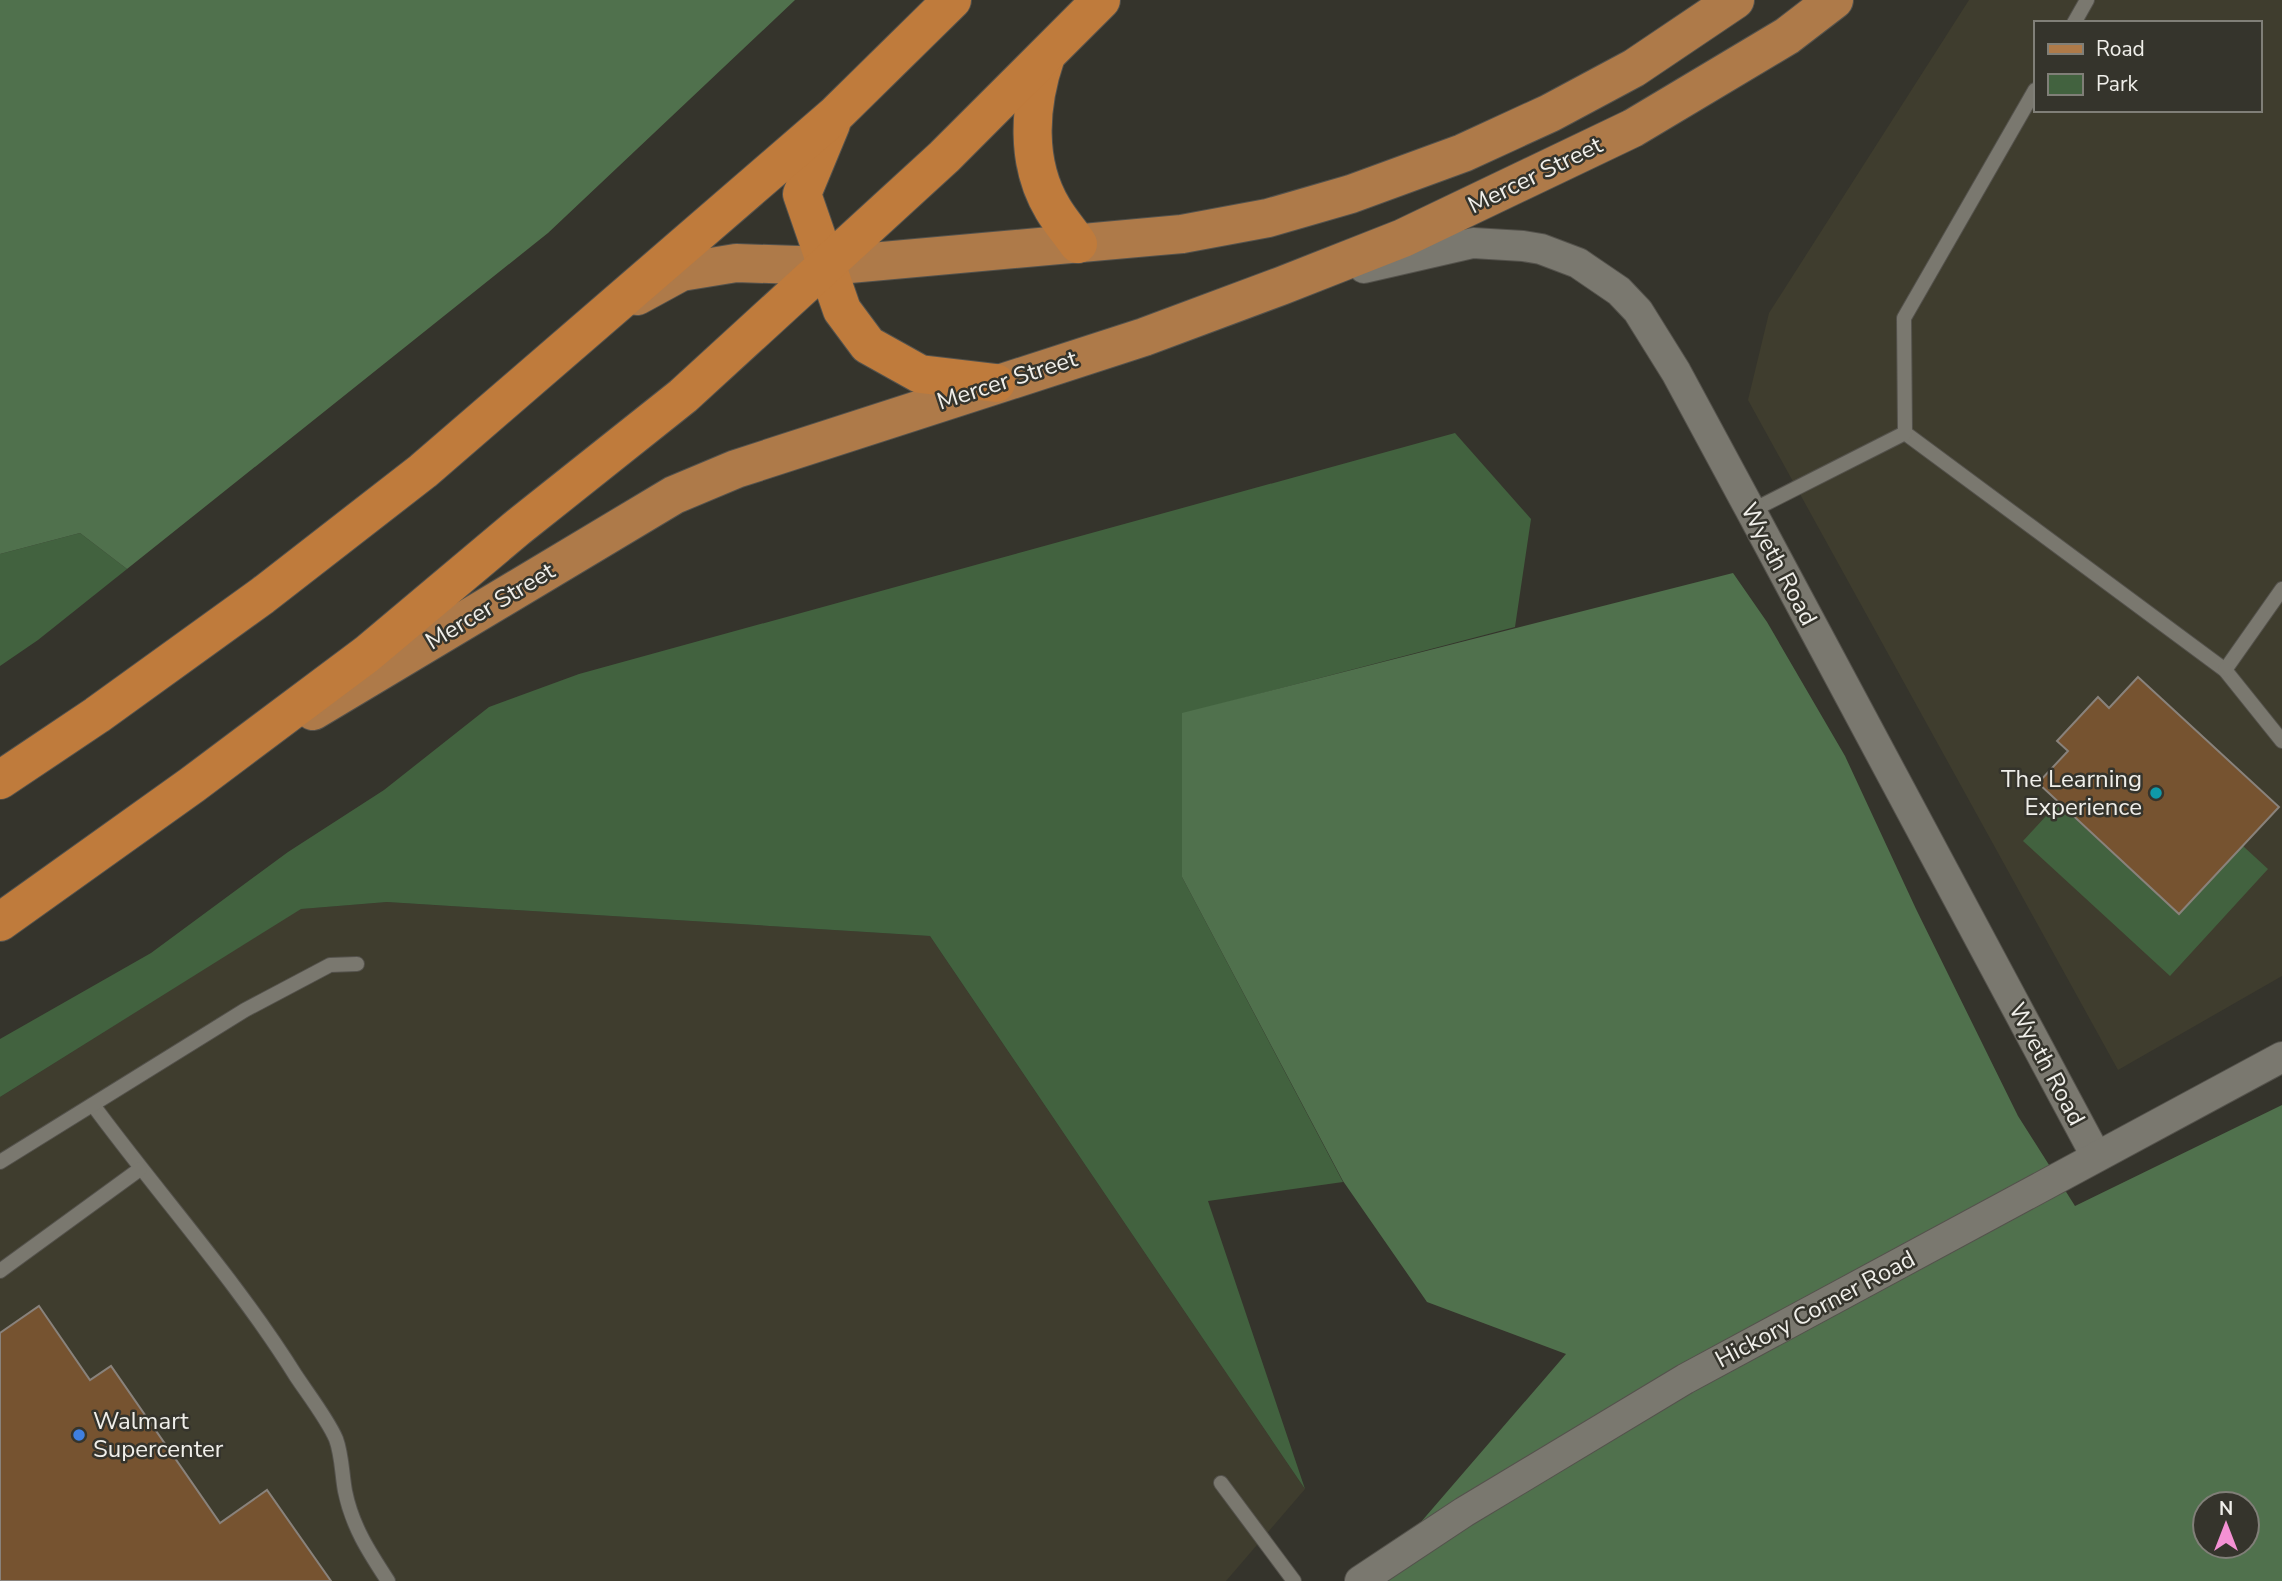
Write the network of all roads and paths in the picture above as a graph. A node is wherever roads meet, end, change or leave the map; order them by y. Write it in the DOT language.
graph roads {
  1 [pos="952,0"];
  2 [pos="1101,0"];
  3 [pos="1735,0"];
  4 [pos="1834,0"];
  5 [pos="2087,0"];
  6 [pos="2075,21"];
  7 [pos="1046,55"];
  8 [pos="2034,92"];
  9 [pos="835,116"];
  10 [pos="1078,244"];
  11 [pos="827,265"];
  12 [pos="1281,286"];
  13 [pos="607,312"];
  14 [pos="996,383"];
  15 [pos="1905,433"];
  16 [pos="1751,511"];
  17 [pos="2282,589"];
  18 [pos="2225,670"];
  19 [pos="2282,741"];
  20 [pos="0,780"];
  21 [pos="191,785"];
  22 [pos="0,922"];
  23 [pos="357,964"];
  24 [pos="2282,1057"];
  25 [pos="93,1105"];
  26 [pos="2096,1156"];
  27 [pos="0,1162"];
  28 [pos="140,1169"];
  29 [pos="0,1271"];
  30 [pos="1221,1483"];
  31 [pos="388,1581"];
  32 [pos="1294,1581"];
  33 [pos="1360,1581"];
  1 -- 9 [label="highway"];
  2 -- 7 [label="highway"];
  3 -- 10 [label="main road, Mercer Street"];
  4 -- 12 [label="main road, Mercer Street"];
  5 -- 6 [label="lane"];
  7 -- 10 [label="highway"];
  7 -- 11 [label="highway"];
  8 -- 15 [label="lane"];
  9 -- 11 [label="highway"];
  9 -- 13 [label="highway"];
  10 -- 11 [label="main road, Mercer Street"];
  11 -- 13 [label="main road, Mercer Street"];
  11 -- 14 [label="highway"];
  11 -- 21 [label="highway"];
  12 -- 14 [label="main road, Mercer Street"];
  12 -- 16 [label="street, Wyeth Road"];
  13 -- 20 [label="highway"];
  14 -- 21 [label="main road, Mercer Street"];
  15 -- 16 [label="lane"];
  15 -- 18 [label="lane"];
  16 -- 26 [label="street, Wyeth Road"];
  17 -- 18 [label="lane"];
  18 -- 19 [label="lane"];
  21 -- 22 [label="highway"];
  23 -- 25 [label="lane"];
  24 -- 26 [label="street, Hickory Corner Road"];
  25 -- 27 [label="lane"];
  25 -- 28 [label="lane"];
  26 -- 33 [label="street, Hickory Corner Road"];
  28 -- 29 [label="lane"];
  28 -- 31 [label="lane"];
  30 -- 32 [label="lane"];
}
